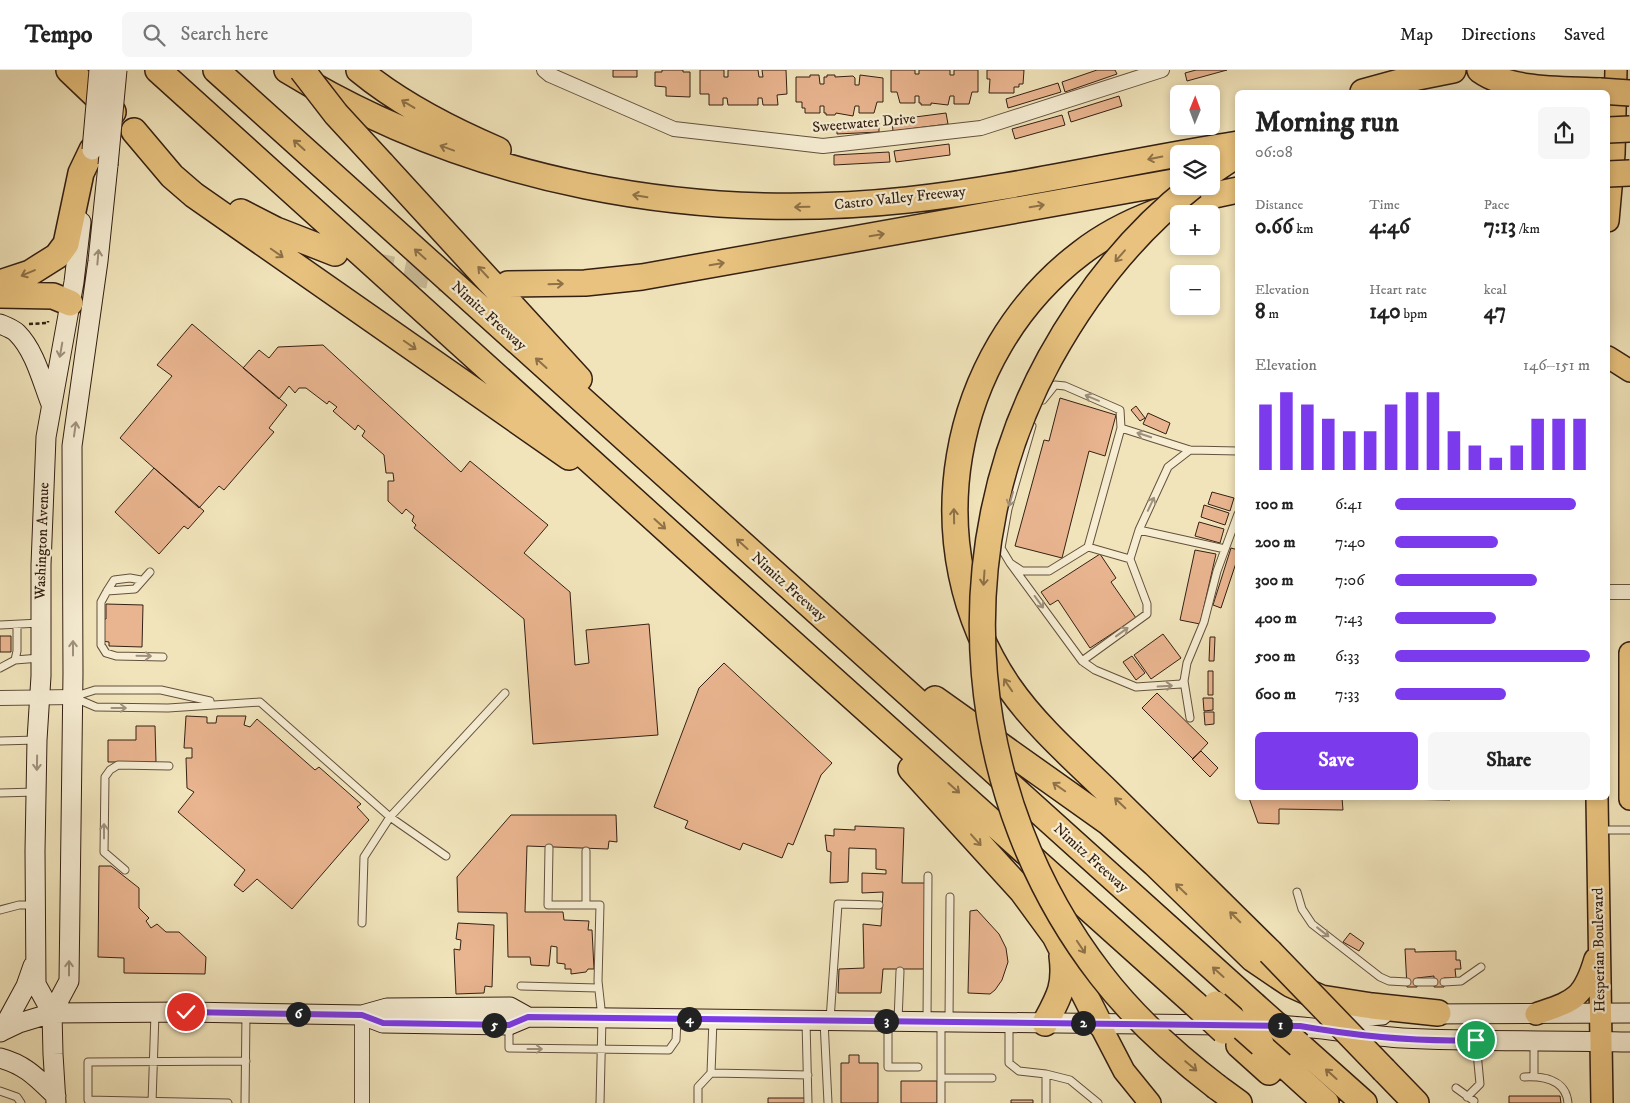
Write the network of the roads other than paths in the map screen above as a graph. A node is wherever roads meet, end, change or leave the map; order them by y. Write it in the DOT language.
graph roads {
  1 [pos="56,70"];
  2 [pos="69,70"];
  3 [pos="99,70"];
  4 [pos="116,70"];
  5 [pos="158,70"];
  6 [pos="182,70"];
  7 [pos="216,70"];
  8 [pos="287,70"];
  9 [pos="302,70"];
  10 [pos="359,70"];
  11 [pos="544,70"];
  12 [pos="1162,70"];
  13 [pos="1453,70"];
  14 [pos="1480,70"];
  15 [pos="1616,70"];
  16 [pos="1370,90"];
  17 [pos="1556,90"];
  18 [pos="1630,93"];
  19 [pos="1610,97"];
  20 [pos="1610,99"];
  21 [pos="1630,104"];
  22 [pos="111,110"];
  23 [pos="1630,129"];
  24 [pos="1610,130"];
  25 [pos="134,131"];
  26 [pos="1235,145"];
  27 [pos="1235,156"];
  28 [pos="100,157"];
  29 [pos="1220,167"];
  30 [pos="1235,172"];
  31 [pos="1220,173"];
  32 [pos="1630,173"];
  33 [pos="1610,174"];
  34 [pos="561,181"];
  35 [pos="1170,184"];
  36 [pos="1235,191"];
  37 [pos="1183,195"];
  38 [pos="1610,199"];
  39 [pos="335,253"];
  40 [pos="0,283"];
  41 [pos="508,284"];
  42 [pos="0,295"];
  43 [pos="81,304"];
  44 [pos="0,306"];
  45 [pos="0,324"];
  46 [pos="1610,358"];
  47 [pos="1630,371"];
  48 [pos="52,404"];
  49 [pos="1121,428"];
  50 [pos="1190,450"];
  51 [pos="1235,451"];
  52 [pos="655,466"];
  53 [pos="624,491"];
  54 [pos="1235,522"];
  55 [pos="1139,530"];
  56 [pos="1088,547"];
  57 [pos="1225,549"];
  58 [pos="1130,559"];
  59 [pos="1010,563"];
  60 [pos="150,572"];
  61 [pos="141,580"];
  62 [pos="722,580"];
  63 [pos="107,592"];
  64 [pos="1610,592"];
  65 [pos="1630,592"];
  66 [pos="817,612"];
  67 [pos="40,623"];
  68 [pos="0,625"];
  69 [pos="17,625"];
  70 [pos="1630,653"];
  71 [pos="163,656"];
  72 [pos="40,658"];
  73 [pos="15,660"];
  74 [pos="1082,660"];
  75 [pos="0,668"];
  76 [pos="1184,681"];
  77 [pos="505,693"];
  78 [pos="39,697"];
  79 [pos="73,697"];
  80 [pos="0,698"];
  81 [pos="217,703"];
  82 [pos="1190,718"];
  83 [pos="37,740"];
  84 [pos="0,741"];
  85 [pos="169,766"];
  86 [pos="36,792"];
  87 [pos="0,793"];
  88 [pos="1630,799"];
  89 [pos="1597,800"];
  90 [pos="390,817"];
  91 [pos="1597,830"];
  92 [pos="1630,830"];
  93 [pos="549,848"];
  94 [pos="586,851"];
  95 [pos="446,856"];
  96 [pos="124,870"];
  97 [pos="928,876"];
  98 [pos="1297,892"];
  99 [pos="950,897"];
  100 [pos="35,905"];
  101 [pos="586,905"];
  102 [pos="878,905"];
  103 [pos="0,910"];
  104 [pos="362,923"];
  105 [pos="1599,939"];
  106 [pos="1061,952"];
  107 [pos="36,958"];
  108 [pos="1481,966"];
  109 [pos="900,972"];
  110 [pos="1407,982"];
  111 [pos="1417,982"];
  112 [pos="1434,982"];
  113 [pos="1444,982"];
  114 [pos="521,986"];
  115 [pos="598,988"];
  116 [pos="1205,1004"];
  117 [pos="155,1012"];
  118 [pos="52,1013"];
  119 [pos="246,1013"];
  120 [pos="1438,1013"];
  121 [pos="1630,1013"];
  122 [pos="1536,1014"];
  123 [pos="1600,1014"];
  124 [pos="362,1015"];
  125 [pos="528,1017"];
  126 [pos="602,1018"];
  127 [pos="677,1019"];
  128 [pos="712,1019"];
  129 [pos="820,1020"];
  130 [pos="893,1021"];
  131 [pos="939,1022"];
  132 [pos="1009,1022"];
  133 [pos="1045,1023"];
  134 [pos="1099,1023"];
  135 [pos="509,1025"];
  136 [pos="0,1032"];
  137 [pos="1299,1035"];
  138 [pos="1476,1040"];
  139 [pos="1534,1041"];
  140 [pos="1601,1041"];
  141 [pos="1630,1042"];
  142 [pos="1250,1045"];
  143 [pos="601,1049"];
  144 [pos="0,1058"];
  145 [pos="153,1061"];
  146 [pos="246,1061"];
  147 [pos="918,1067"];
  148 [pos="710,1073"];
  149 [pos="1046,1074"];
  150 [pos="808,1075"];
  151 [pos="1534,1076"];
  152 [pos="1524,1077"];
  153 [pos="941,1078"];
  154 [pos="992,1078"];
  155 [pos="1456,1088"];
  156 [pos="0,1091"];
  157 [pos="56,1100"];
  158 [pos="1089,1100"];
  159 [pos="20,1103"];
  160 [pos="152,1103"];
  161 [pos="228,1103"];
  162 [pos="245,1103"];
  163 [pos="362,1103"];
  164 [pos="600,1103"];
  165 [pos="698,1103"];
  166 [pos="808,1103"];
  167 [pos="828,1103"];
  168 [pos="941,1103"];
  169 [pos="1046,1103"];
  170 [pos="1098,1103"];
  171 [pos="1150,1103"];
  172 [pos="1239,1103"];
  173 [pos="1304,1103"];
  174 [pos="1326,1103"];
  175 [pos="1364,1103"];
  176 [pos="1416,1103"];
  177 [pos="1568,1103"];
  178 [pos="1602,1103"];
  1 -- 22 [label="highway"];
  2 -- 22 [label="highway"];
  3 -- 28 [label="main road, Washington Avenue, bridge"];
  4 -- 28 [label="main road, Washington Avenue, bridge"];
  5 -- 53 [label="highway"];
  6 -- 116 [label="highway"];
  52 -- 7 [label="highway, Nimitz Freeway, one-way"];
  34 -- 8 [label="highway, one-way"];
  52 -- 9 [label="highway, one-way, bridge"];
  34 -- 10 [label="highway, one-way"];
  11 -- 12 [label="street, Sweetwater Drive"];
  13 -- 16 [label="highway"];
  14 -- 17 [label="highway"];
  15 -- 38 [label="main road"];
  18 -- 19 [label="highway, bridge"];
  20 -- 21 [label="highway"];
  22 -- 25 [label="highway"];
  23 -- 24 [label="highway, bridge"];
  25 -- 39 [label="highway"];
  25 -- 53 [label="highway, one-way"];
  26 -- 34 [label="highway, Castro Valley Freeway, one-way"];
  27 -- 29 [label="highway"];
  28 -- 40 [label="highway, one-way"];
  28 -- 43 [label="main road, Washington Avenue"];
  30 -- 31 [label="highway"];
  32 -- 33 [label="highway, bridge"];
  41 -- 35 [label="highway, Castro Valley Freeway, one-way"];
  176 -- 36 [label="highway, one-way, bridge"];
  37 -- 172 [label="highway, one-way, bridge"];
  42 -- 43 [label="highway"];
  43 -- 44 [label="main road"];
  43 -- 48 [label="main road, Washington Avenue, one-way"];
  79 -- 43 [label="main road, Washington Avenue, one-way"];
  45 -- 48 [label="main road"];
  46 -- 47 [label="main road"];
  48 -- 67 [label="main road, Washington Avenue"];
  50 -- 49 [label="lane, one-way"];
  49 -- 56 [label="lane"];
  49 -- 59 [label="lane, one-way"];
  50 -- 51 [label="lane"];
  55 -- 50 [label="lane, one-way"];
  66 -- 52 [label="highway, Nimitz Freeway, one-way"];
  53 -- 62 [label="highway, one-way"];
  54 -- 57 [label="lane"];
  55 -- 57 [label="lane"];
  55 -- 58 [label="lane"];
  56 -- 58 [label="lane"];
  56 -- 59 [label="lane"];
  57 -- 76 [label="lane"];
  74 -- 58 [label="lane, one-way"];
  59 -- 74 [label="lane, one-way"];
  60 -- 61 [label="lane"];
  61 -- 63 [label="lane"];
  61 -- 63 [label="lane"];
  62 -- 106 [label="highway, one-way"];
  62 -- 116 [label="highway, one-way"];
  63 -- 71 [label="lane, one-way"];
  64 -- 65 [label="street"];
  120 -- 66 [label="highway, one-way"];
  137 -- 66 [label="highway, Nimitz Freeway, one-way, bridge"];
  67 -- 69 [label="lane"];
  67 -- 72 [label="main road, Washington Avenue"];
  68 -- 69 [label="lane"];
  69 -- 73 [label="lane"];
  70 -- 88 [label="main road"];
  72 -- 73 [label="lane"];
  72 -- 78 [label="main road, Washington Avenue"];
  73 -- 75 [label="lane"];
  74 -- 76 [label="lane, one-way"];
  76 -- 82 [label="lane"];
  77 -- 90 [label="lane"];
  78 -- 79 [label="street"];
  78 -- 80 [label="street"];
  78 -- 83 [label="main road, Washington Avenue"];
  79 -- 81 [label="lane, one-way"];
  79 -- 81 [label="lane"];
  118 -- 79 [label="main road, Washington Avenue, one-way"];
  81 -- 90 [label="lane"];
  83 -- 84 [label="lane"];
  83 -- 86 [label="main road, Washington Avenue, one-way"];
  96 -- 85 [label="lane, one-way"];
  86 -- 87 [label="lane"];
  86 -- 100 [label="main road, Washington Avenue"];
  89 -- 91 [label="main road, Hesperian Boulevard"];
  90 -- 95 [label="lane"];
  90 -- 104 [label="lane"];
  91 -- 92 [label="lane"];
  91 -- 105 [label="main road, Hesperian Boulevard"];
  93 -- 101 [label="lane"];
  94 -- 101 [label="lane"];
  97 -- 131 [label="lane"];
  98 -- 110 [label="lane, one-way"];
  99 -- 131 [label="lane"];
  100 -- 103 [label="lane"];
  100 -- 107 [label="main road, Washington Avenue"];
  101 -- 115 [label="lane"];
  102 -- 129 [label="lane"];
  105 -- 122 [label="main road"];
  105 -- 123 [label="main road, Hesperian Boulevard"];
  106 -- 133 [label="highway"];
  106 -- 134 [label="highway"];
  107 -- 118 [label="main road, Washington Avenue"];
  107 -- 136 [label="main road"];
  108 -- 113 [label="lane"];
  109 -- 130 [label="lane"];
  111 -- 112 [label="lane"];
  114 -- 115 [label="lane"];
  115 -- 126 [label="lane"];
  116 -- 142 [label="highway, bridge"];
  117 -- 118 [label="main road"];
  117 -- 119 [label="main road"];
  117 -- 145 [label="lane"];
  118 -- 136 [label="main road"];
  118 -- 157 [label="main road, Washington Avenue"];
  119 -- 124 [label="main road"];
  119 -- 146 [label="lane"];
  120 -- 122 [label="main road"];
  120 -- 137 [label="main road"];
  121 -- 123 [label="main road"];
  122 -- 123 [label="main road"];
  123 -- 140 [label="main road, Hesperian Boulevard"];
  124 -- 125 [label="main road"];
  124 -- 135 [label="main road"];
  124 -- 163 [label="street"];
  125 -- 126 [label="main road"];
  125 -- 135 [label="main road"];
  126 -- 127 [label="main road"];
  126 -- 143 [label="lane"];
  127 -- 128 [label="main road"];
  127 -- 143 [label="lane"];
  128 -- 129 [label="main road"];
  128 -- 148 [label="lane"];
  129 -- 130 [label="main road"];
  129 -- 150 [label="lane"];
  129 -- 167 [label="lane"];
  130 -- 131 [label="main road"];
  130 -- 147 [label="lane"];
  131 -- 132 [label="main road"];
  131 -- 153 [label="lane"];
  132 -- 133 [label="main road"];
  132 -- 149 [label="lane"];
  133 -- 134 [label="main road"];
  134 -- 137 [label="main road"];
  134 -- 171 [label="main road"];
  135 -- 143 [label="lane, one-way"];
  137 -- 138 [label="main road"];
  175 -- 137 [label="highway, Nimitz Freeway, one-way"];
  138 -- 139 [label="main road"];
  138 -- 155 [label="lane"];
  139 -- 140 [label="main road"];
  139 -- 151 [label="lane"];
  140 -- 141 [label="main road"];
  140 -- 178 [label="main road, Hesperian Boulevard"];
  142 -- 173 [label="highway"];
  142 -- 174 [label="highway"];
  143 -- 164 [label="lane"];
  144 -- 157 [label="main road"];
  145 -- 146 [label="lane"];
  145 -- 160 [label="lane"];
  145 -- 160 [label="lane"];
  146 -- 162 [label="lane"];
  148 -- 150 [label="lane"];
  148 -- 165 [label="lane"];
  149 -- 158 [label="lane"];
  149 -- 169 [label="lane"];
  150 -- 166 [label="lane"];
  151 -- 152 [label="lane"];
  151 -- 177 [label="lane"];
  153 -- 154 [label="lane"];
  153 -- 168 [label="lane"];
  156 -- 159 [label="lane"];
  158 -- 170 [label="lane"];
  160 -- 161 [label="lane"];
}
